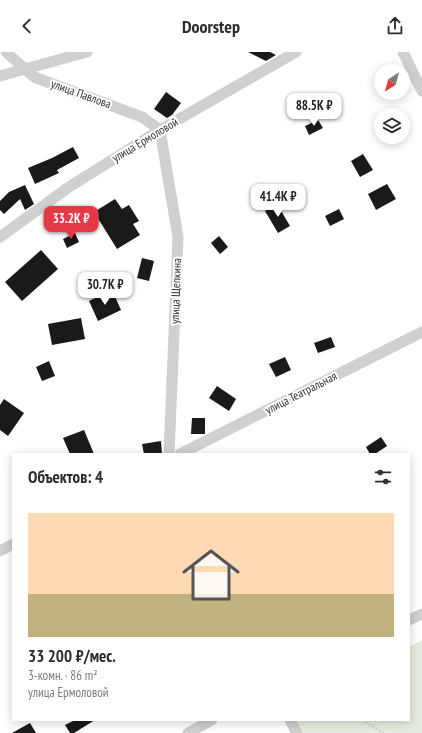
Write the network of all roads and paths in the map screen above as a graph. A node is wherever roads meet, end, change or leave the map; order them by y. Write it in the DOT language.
graph roads {
  1 [pos="6,52"];
  2 [pos="87,52"];
  3 [pos="296,52"];
  4 [pos="403,52"];
  5 [pos="25,69"];
  6 [pos="0,76"];
  7 [pos="422,91"];
  8 [pos="160,130"];
  9 [pos="0,237"];
  10 [pos="422,332"];
  11 [pos="169,453"];
  12 [pos="182,453"];
  13 [pos="12,545"];
  14 [pos="0,552"];
  15 [pos="422,614"];
  16 [pos="410,620"];
  17 [pos="210,721"];
  18 [pos="291,721"];
  19 [pos="364,721"];
  20 [pos="188,733"];
  21 [pos="297,733"];
  22 [pos="384,733"];
  1 -- 5 [label="street, улица Павлова"];
  2 -- 5 [label="street"];
  3 -- 8 [label="street, улица Ермоловой"];
  4 -- 7 [label="street"];
  5 -- 6 [label="street"];
  5 -- 8 [label="street, улица Павлова"];
  8 -- 9 [label="street, улица Ермоловой"];
  8 -- 11 [label="street, улица Щепкина"];
  10 -- 12 [label="street, улица Театральная"];
  13 -- 14 [label="street"];
  15 -- 16 [label="street"];
  17 -- 20 [label="street"];
  18 -- 21 [label="street"];
  19 -- 22 [label="path"];
}
